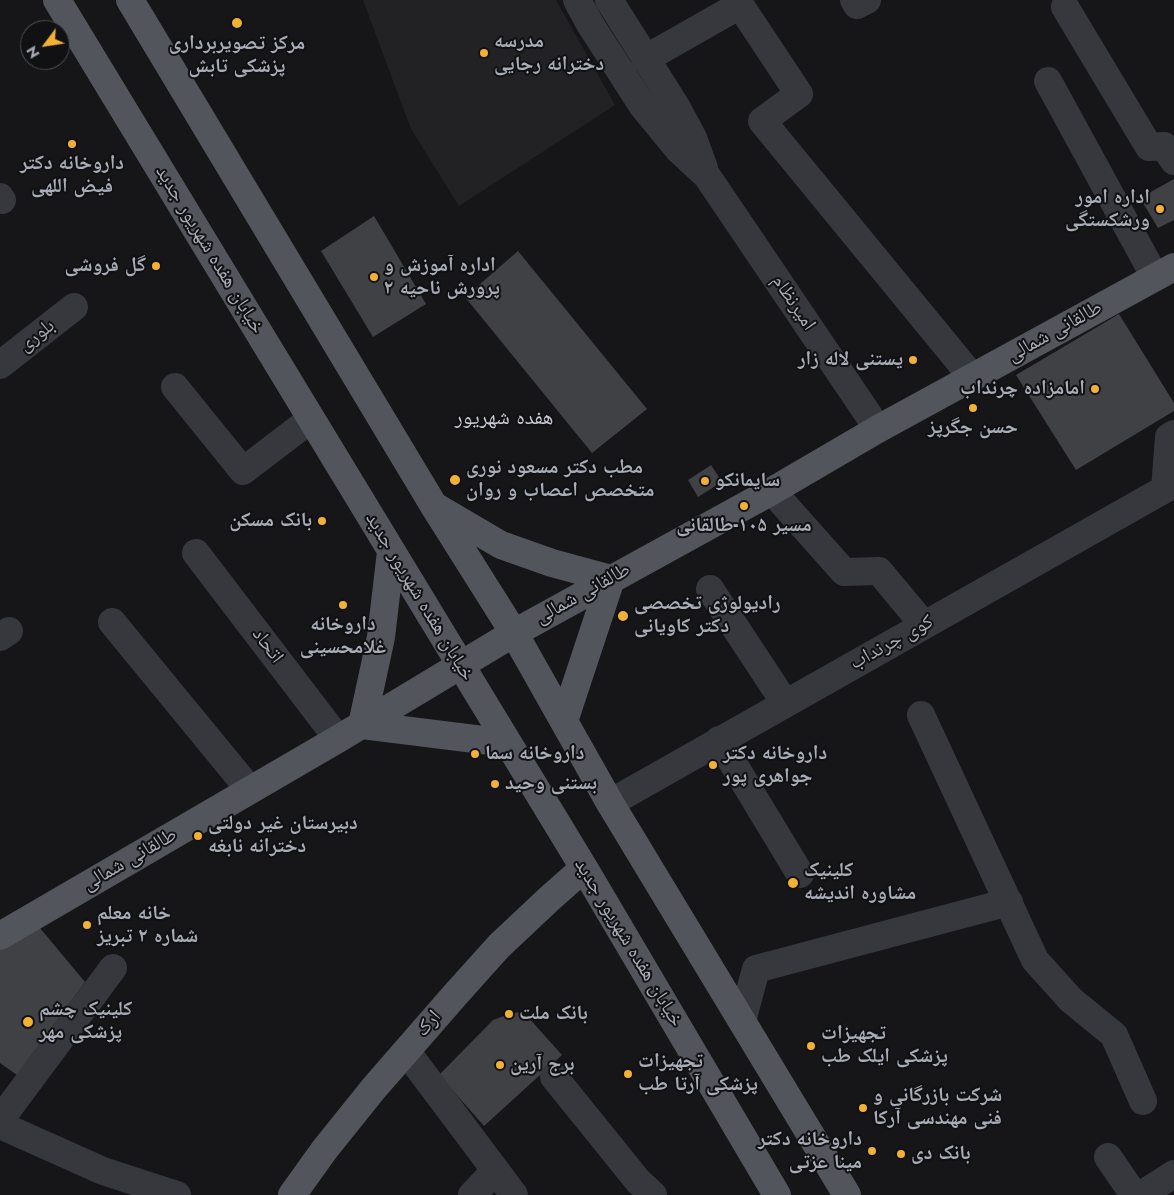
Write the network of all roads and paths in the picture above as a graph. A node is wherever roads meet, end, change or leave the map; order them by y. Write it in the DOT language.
graph roads {
  1 [pos="57,0"];
  2 [pos="130,0"];
  3 [pos="577,0"];
  4 [pos="609,0"];
  5 [pos="854,0"];
  6 [pos="867,0"];
  7 [pos="744,2"];
  8 [pos="1065,7"];
  9 [pos="646,59"];
  10 [pos="1048,82"];
  11 [pos="1174,161"];
  12 [pos="707,176"];
  13 [pos="1165,272"];
  14 [pos="74,307"];
  15 [pos="0,365"];
  16 [pos="973,378"];
  17 [pos="175,387"];
  18 [pos="311,419"];
  19 [pos="878,429"];
  20 [pos="1174,434"];
  21 [pos="1169,487"];
  22 [pos="772,491"];
  23 [pos="434,506"];
  24 [pos="392,552"];
  25 [pos="196,553"];
  26 [pos="611,579"];
  27 [pos="710,589"];
  28 [pos="112,622"];
  29 [pos="924,625"];
  30 [pos="514,633"];
  31 [pos="460,665"];
  32 [pos="785,703"];
  33 [pos="921,715"];
  34 [pos="564,721"];
  35 [pos="362,725"];
  36 [pos="338,740"];
  37 [pos="720,740"];
  38 [pos="507,743"];
  39 [pos="250,790"];
  40 [pos="610,803"];
  41 [pos="584,868"];
  42 [pos="800,874"];
  43 [pos="1009,902"];
  44 [pos="0,936"];
  45 [pos="113,968"];
  46 [pos="742,1021"];
  47 [pos="406,1051"];
  48 [pos="554,1077"];
  49 [pos="1143,1101"];
  50 [pos="0,1120"];
  51 [pos="0,1125"];
  52 [pos="1108,1157"];
  53 [pos="495,1171"];
  54 [pos="1174,1174"];
  55 [pos="177,1195"];
  56 [pos="292,1195"];
  57 [pos="472,1195"];
  58 [pos="514,1195"];
  59 [pos="653,1195"];
  60 [pos="777,1195"];
  61 [pos="846,1195"];
  62 [pos="1134,1195"];
  63 [pos="1141,1195"];
  1 -- 18 [label="main road, خیابان هفده شهریور جدید"];
  2 -- 23 [label="main road"];
  3 -- 12 [label="street"];
  4 -- 9 [label="street"];
  5 -- 6 [label="street"];
  7 -- 9 [label="street"];
  7 -- 16 [label="street"];
  8 -- 11 [label="street"];
  9 -- 12 [label="street"];
  10 -- 13 [label="street"];
  12 -- 19 [label="street, امیرنظام"];
  13 -- 16 [label="main road, طالقانی شمالی"];
  14 -- 15 [label="street, بلوری"];
  16 -- 19 [label="main road, طالقانی شمالی"];
  17 -- 18 [label="street"];
  18 -- 24 [label="main road, خیابان هفده شهریور جدید"];
  19 -- 22 [label="main road, طالقانی شمالی"];
  20 -- 21 [label="street"];
  21 -- 29 [label="street, کوی چرنداب"];
  22 -- 26 [label="main road, طالقانی شمالی"];
  22 -- 29 [label="street"];
  23 -- 26 [label="main road"];
  23 -- 30 [label="main road"];
  24 -- 31 [label="main road, خیابان هفده شهریور جدید"];
  24 -- 35 [label="main road"];
  25 -- 36 [label="street, اتحاد"];
  26 -- 30 [label="main road, طالقانی شمالی"];
  26 -- 34 [label="main road"];
  27 -- 32 [label="street"];
  28 -- 39 [label="street"];
  29 -- 32 [label="street, کوی چرنداب"];
  30 -- 31 [label="main road, طالقانی شمالی"];
  30 -- 34 [label="main road"];
  31 -- 35 [label="main road, طالقانی شمالی"];
  31 -- 38 [label="main road, خیابان هفده شهریور جدید"];
  32 -- 37 [label="street, کوی چرنداب"];
  33 -- 43 [label="street"];
  34 -- 40 [label="main road"];
  35 -- 36 [label="main road, طالقانی شمالی"];
  35 -- 38 [label="main road"];
  36 -- 39 [label="main road, طالقانی شمالی"];
  37 -- 40 [label="street, کوی چرنداب"];
  37 -- 42 [label="street"];
  38 -- 41 [label="main road, خیابان هفده شهریور جدید"];
  39 -- 44 [label="main road, طالقانی شمالی"];
  40 -- 46 [label="main road"];
  41 -- 47 [label="main road, ارک"];
  41 -- 60 [label="main road, خیابان هفده شهریور جدید"];
  43 -- 46 [label="street"];
  43 -- 49 [label="street"];
  45 -- 50 [label="street"];
  46 -- 61 [label="main road"];
  47 -- 53 [label="street"];
  47 -- 56 [label="main road, ارک"];
  48 -- 59 [label="street"];
  51 -- 55 [label="street"];
  52 -- 62 [label="street"];
  53 -- 57 [label="street"];
  53 -- 58 [label="street"];
  54 -- 63 [label="street"];
}
